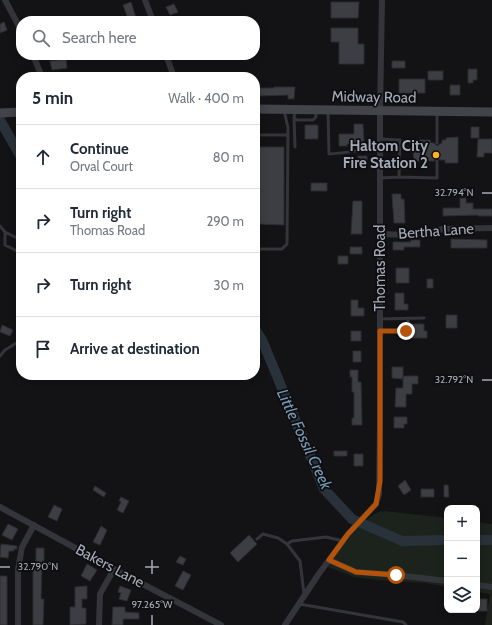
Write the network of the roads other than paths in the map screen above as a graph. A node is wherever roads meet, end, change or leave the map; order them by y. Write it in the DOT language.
graph roads {
  1 [pos="5,0"];
  2 [pos="145,0"];
  3 [pos="382,0"];
  4 [pos="151,16"];
  5 [pos="16,21"];
  6 [pos="35,60"];
  7 [pos="168,60"];
  8 [pos="40,72"];
  9 [pos="172,72"];
  10 [pos="260,109"];
  11 [pos="284,110"];
  12 [pos="328,110"];
  13 [pos="380,111"];
  14 [pos="437,111"];
  15 [pos="16,112"];
  16 [pos="492,112"];
  17 [pos="0,113"];
  18 [pos="295,114"];
  19 [pos="260,135"];
  20 [pos="288,135"];
  21 [pos="380,139"];
  22 [pos="437,143"];
  23 [pos="294,147"];
  24 [pos="380,150"];
  25 [pos="437,160"];
  26 [pos="399,177"];
  27 [pos="380,178"];
  28 [pos="0,226"];
  29 [pos="492,228"];
  30 [pos="5,232"];
  31 [pos="380,234"];
  32 [pos="16,238"];
  33 [pos="260,249"];
  34 [pos="16,250"];
  35 [pos="408,318"];
  36 [pos="424,318"];
  37 [pos="380,319"];
  38 [pos="380,331"];
  39 [pos="16,343"];
  40 [pos="0,356"];
  41 [pos="0,507"];
  42 [pos="34,525"];
  43 [pos="257,539"];
  44 [pos="342,541"];
  45 [pos="287,544"];
  46 [pos="329,560"];
  47 [pos="114,569"];
  48 [pos="444,581"];
  49 [pos="480,586"];
  50 [pos="492,588"];
  51 [pos="305,596"];
  52 [pos="299,604"];
  53 [pos="18,625"];
  54 [pos="99,625"];
  55 [pos="221,625"];
  56 [pos="285,625"];
  57 [pos="406,625"];
  1 -- 5 [label="street"];
  2 -- 4 [label="street"];
  3 -- 13 [label="street, Thomas Road"];
  6 -- 8 [label="street"];
  7 -- 9 [label="street"];
  10 -- 11 [label="main road, Midway Road"];
  11 -- 18 [label="main road, Midway Road"];
  11 -- 20 [label="lane"];
  12 -- 13 [label="main road, Midway Road"];
  12 -- 18 [label="main road, Midway Road"];
  12 -- 24 [label="lane"];
  13 -- 14 [label="main road, Midway Road"];
  13 -- 21 [label="street, Thomas Road"];
  14 -- 16 [label="main road, Midway Road"];
  14 -- 22 [label="lane"];
  15 -- 17 [label="main road"];
  18 -- 23 [label="lane"];
  19 -- 20 [label="lane"];
  20 -- 33 [label="lane"];
  21 -- 24 [label="street, Thomas Road"];
  21 -- 26 [label="lane"];
  24 -- 27 [label="street, Thomas Road"];
  25 -- 26 [label="lane"];
  26 -- 27 [label="lane"];
  27 -- 31 [label="street, Thomas Road"];
  28 -- 30 [label="lane"];
  29 -- 31 [label="street, Bertha Lane"];
  30 -- 32 [label="lane"];
  30 -- 34 [label="lane"];
  31 -- 37 [label="street, Thomas Road"];
  35 -- 36 [label="lane"];
  35 -- 37 [label="lane"];
  35 -- 38 [label="lane"];
  37 -- 38 [label="street, Thomas Road"];
  38 -- 44 [label="street, Thomas Road"];
  39 -- 40 [label="lane"];
  41 -- 42 [label="street, Bakers Lane"];
  42 -- 47 [label="street, Bakers Lane"];
  42 -- 53 [label="street"];
  43 -- 45 [label="lane"];
  44 -- 45 [label="lane"];
  44 -- 46 [label="street, Thomas Road"];
  45 -- 51 [label="lane"];
  46 -- 48 [label="street"];
  46 -- 51 [label="street, Thomas Road"];
  47 -- 54 [label="street"];
  47 -- 55 [label="street, Bakers Lane"];
  49 -- 50 [label="street"];
  51 -- 52 [label="street, Thomas Road"];
  52 -- 56 [label="street, Thomas Road"];
  52 -- 57 [label="lane"];
}
